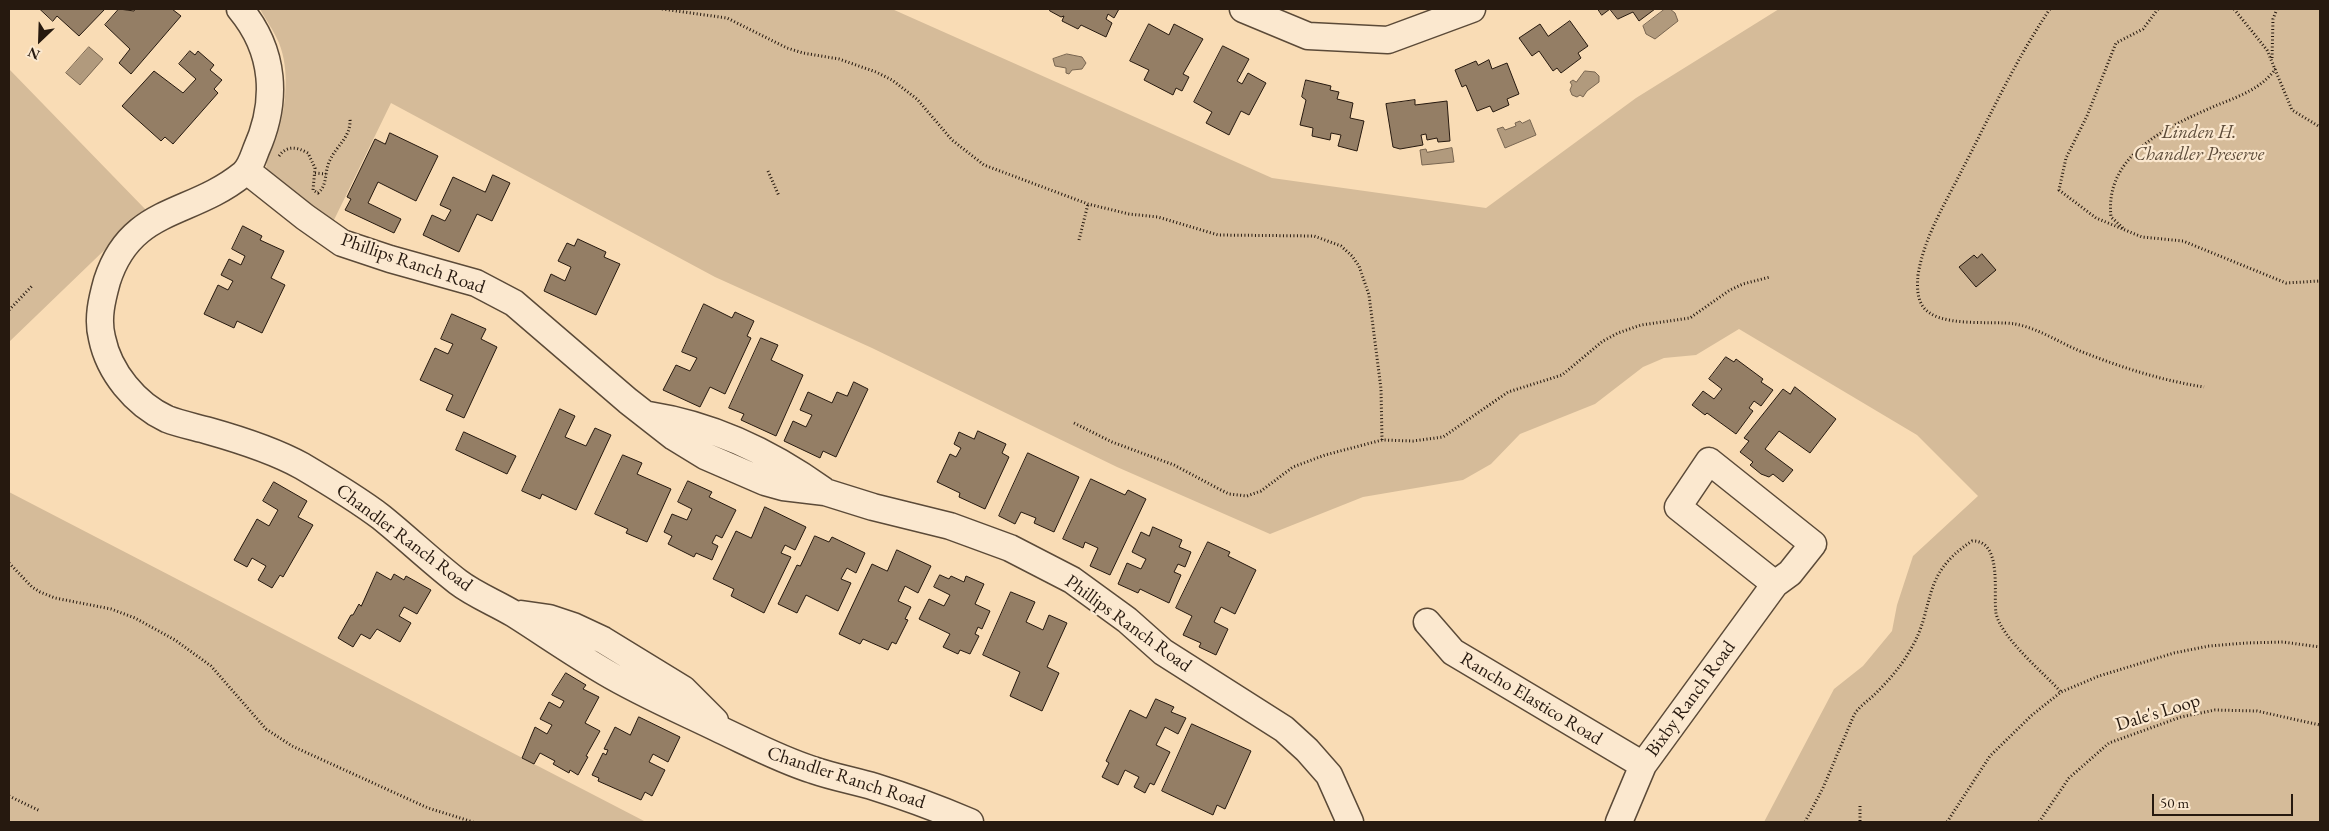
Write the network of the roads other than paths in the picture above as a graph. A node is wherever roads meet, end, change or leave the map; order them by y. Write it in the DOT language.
graph roads {
  1 [pos="240,9"];
  2 [pos="1244,9"];
  3 [pos="1472,9"];
  4 [pos="256,179"];
  5 [pos="1775,584"];
  6 [pos="1427,622"];
  7 [pos="1643,765"];
  8 [pos="970,822"];
  9 [pos="1350,822"];
  10 [pos="1619,822"];
  1 -- 4 [label="street"];
  2 -- 3 [label="street"];
  4 -- 8 [label="street, Chandler Ranch Road"];
  4 -- 9 [label="street, Phillips Ranch Road"];
  5 -- 5 [label="street, Bixby Ranch Road"];
  5 -- 7 [label="street, Bixby Ranch Road"];
  6 -- 7 [label="street, Rancho Elastico Road"];
  7 -- 10 [label="street, Bixby Ranch Road"];
}
